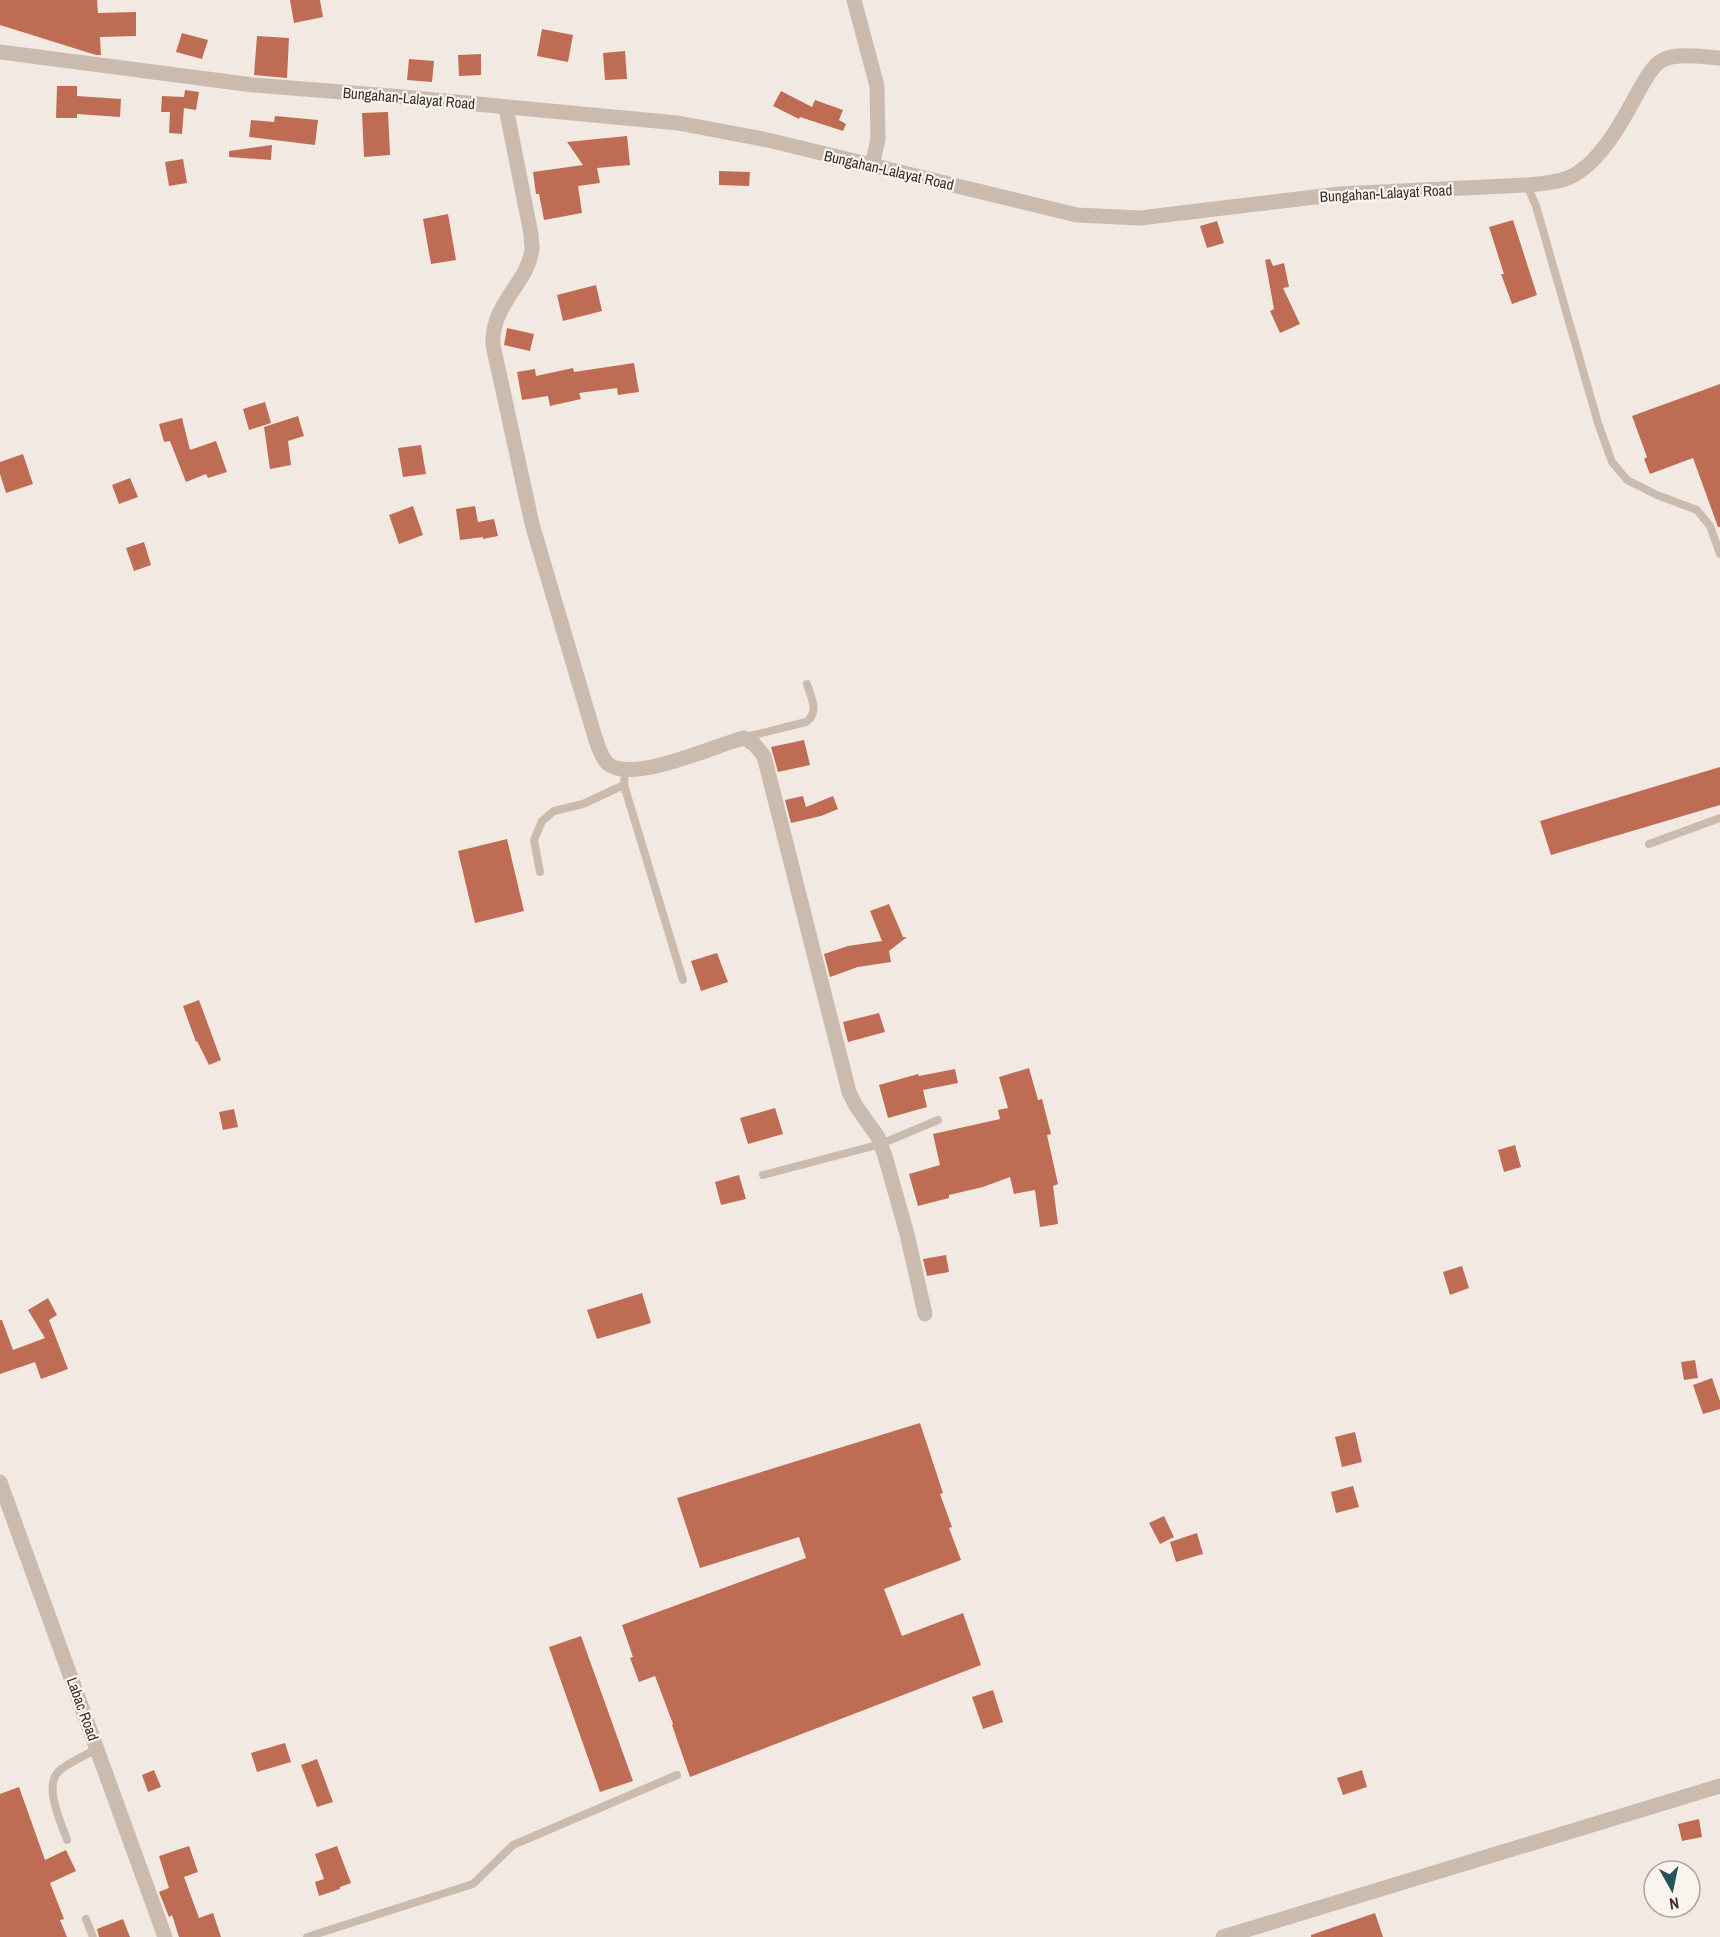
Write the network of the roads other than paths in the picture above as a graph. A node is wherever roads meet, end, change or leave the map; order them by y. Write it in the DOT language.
graph roads {
  1 [pos="854,0"];
  2 [pos="0,52"];
  3 [pos="1720,58"];
  4 [pos="506,108"];
  5 [pos="872,166"];
  6 [pos="1527,185"];
  7 [pos="1720,554"];
  8 [pos="807,684"];
  9 [pos="744,738"];
  10 [pos="625,778"];
  11 [pos="1720,818"];
  12 [pos="1649,844"];
  13 [pos="540,872"];
  14 [pos="683,980"];
  15 [pos="938,1119"];
  16 [pos="881,1144"];
  17 [pos="763,1174"];
  18 [pos="926,1314"];
  19 [pos="0,1482"];
  20 [pos="97,1749"];
  21 [pos="677,1775"];
  22 [pos="1720,1786"];
  23 [pos="67,1840"];
  24 [pos="86,1919"];
  25 [pos="93,1937"];
  26 [pos="165,1937"];
  27 [pos="307,1937"];
  28 [pos="1223,1937"];
  1 -- 5 [label="street"];
  2 -- 4 [label="street, Bungahan-Lalayat Road"];
  3 -- 6 [label="street, Bungahan-Lalayat Road"];
  4 -- 5 [label="street, Bungahan-Lalayat Road"];
  4 -- 10 [label="street"];
  5 -- 6 [label="street, Bungahan-Lalayat Road"];
  6 -- 7 [label="lane"];
  8 -- 9 [label="lane"];
  9 -- 10 [label="street"];
  9 -- 16 [label="street"];
  10 -- 13 [label="lane"];
  10 -- 14 [label="lane"];
  11 -- 12 [label="lane"];
  15 -- 16 [label="lane"];
  16 -- 17 [label="lane"];
  16 -- 18 [label="street"];
  19 -- 20 [label="street, Labac Road"];
  20 -- 23 [label="lane"];
  20 -- 26 [label="street, Labac Road"];
  21 -- 27 [label="lane"];
  22 -- 28 [label="street"];
  24 -- 25 [label="lane"];
}
